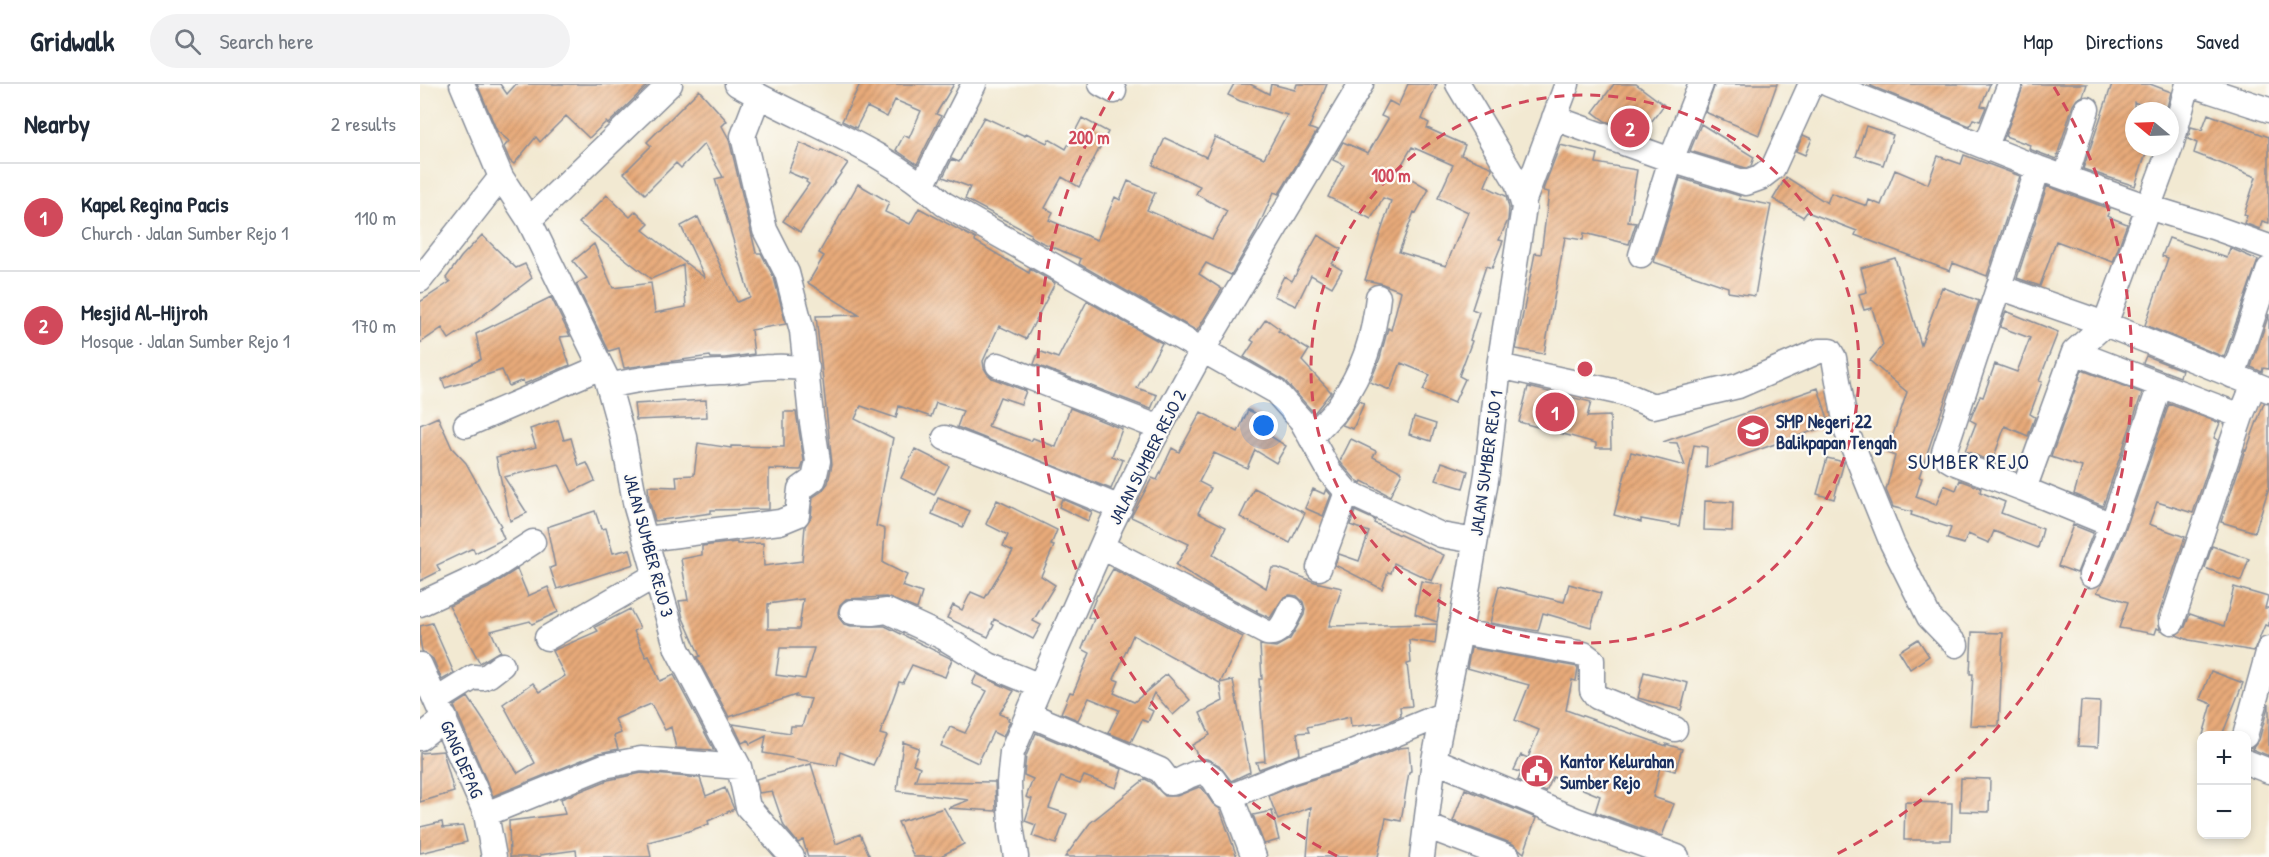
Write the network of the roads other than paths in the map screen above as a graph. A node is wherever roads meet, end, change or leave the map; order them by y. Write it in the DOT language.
graph roads {
  1 [pos="462,84"];
  2 [pos="670,84"];
  3 [pos="737,84"];
  4 [pos="974,84"];
  5 [pos="1362,84"];
  6 [pos="1458,84"];
  7 [pos="1567,84"];
  8 [pos="1701,84"];
  9 [pos="1811,84"];
  10 [pos="1828,84"];
  11 [pos="2010,84"];
  12 [pos="2189,84"];
  13 [pos="758,97"];
  14 [pos="2087,109"];
  15 [pos="2269,110"];
  16 [pos="1554,118"];
  17 [pos="1986,146"];
  18 [pos="1671,160"];
  19 [pos="2038,168"];
  20 [pos="501,177"];
  21 [pos="2066,177"];
  22 [pos="923,184"];
  23 [pos="1524,200"];
  24 [pos="2148,207"];
  25 [pos="529,220"];
  26 [pos="2269,247"];
  27 [pos="1641,255"];
  28 [pos="2269,269"];
  29 [pos="420,280"];
  30 [pos="1999,287"];
  31 [pos="1378,297"];
  32 [pos="2105,324"];
  33 [pos="1202,351"];
  34 [pos="2074,352"];
  35 [pos="998,366"];
  36 [pos="1499,366"];
  37 [pos="807,368"];
  38 [pos="605,377"];
  39 [pos="2252,383"];
  40 [pos="2160,386"];
  41 [pos="2241,416"];
  42 [pos="466,425"];
  43 [pos="1160,428"];
  44 [pos="945,438"];
  45 [pos="1311,438"];
  46 [pos="2024,489"];
  47 [pos="1347,492"];
  48 [pos="1120,508"];
  49 [pos="2112,525"];
  50 [pos="646,539"];
  51 [pos="1475,541"];
  52 [pos="533,542"];
  53 [pos="1102,547"];
  54 [pos="1319,568"];
  55 [pos="657,575"];
  56 [pos="2091,575"];
  57 [pos="420,604"];
  58 [pos="1291,609"];
  59 [pos="852,612"];
  60 [pos="2172,622"];
  61 [pos="1460,632"];
  62 [pos="547,638"];
  63 [pos="1956,645"];
  64 [pos="2269,649"];
  65 [pos="420,665"];
  66 [pos="502,665"];
  67 [pos="1040,686"];
  68 [pos="441,709"];
  69 [pos="1028,714"];
  70 [pos="1444,714"];
  71 [pos="1675,729"];
  72 [pos="2246,731"];
  73 [pos="420,738"];
  74 [pos="1434,760"];
  75 [pos="2251,764"];
  76 [pos="739,767"];
  77 [pos="2269,771"];
  78 [pos="1232,798"];
  79 [pos="486,814"];
  80 [pos="1426,826"];
  81 [pos="494,857"];
  82 [pos="792,857"];
  83 [pos="1016,857"];
  84 [pos="1254,857"];
  85 [pos="1422,857"];
  86 [pos="1508,857"];
  87 [pos="1677,857"];
  1 -- 20 [label="street, JALAN SUMBER REJO 3"];
  2 -- 25 [label="street"];
  3 -- 13 [label="street"];
  4 -- 22 [label="street"];
  5 -- 33 [label="street, JALAN SUMBER REJO 2"];
  6 -- 23 [label="street"];
  7 -- 16 [label="street, JALAN SUMBER REJO 1"];
  8 -- 18 [label="street"];
  9 -- 18 [label="street"];
  10 -- 17 [label="street"];
  11 -- 17 [label="street"];
  12 -- 15 [label="street"];
  12 -- 24 [label="street"];
  13 -- 22 [label="street"];
  13 -- 37 [label="street"];
  14 -- 21 [label="street"];
  16 -- 18 [label="street"];
  16 -- 23 [label="street, JALAN SUMBER REJO 1"];
  17 -- 19 [label="street"];
  18 -- 27 [label="street"];
  19 -- 21 [label="street"];
  19 -- 30 [label="street"];
  20 -- 25 [label="street, JALAN SUMBER REJO 3"];
  20 -- 29 [label="street"];
  21 -- 24 [label="street"];
  22 -- 33 [label="street"];
  23 -- 36 [label="street, JALAN SUMBER REJO 1"];
  24 -- 26 [label="street"];
  24 -- 32 [label="street"];
  25 -- 38 [label="street, JALAN SUMBER REJO 3"];
  28 -- 39 [label="street"];
  30 -- 32 [label="street"];
  30 -- 46 [label="street"];
  31 -- 45 [label="street"];
  32 -- 34 [label="street"];
  32 -- 39 [label="street"];
  33 -- 43 [label="street, JALAN SUMBER REJO 2"];
  33 -- 45 [label="street"];
  34 -- 40 [label="street"];
  34 -- 46 [label="street"];
  35 -- 43 [label="street"];
  36 -- 51 [label="street, JALAN SUMBER REJO 1"];
  36 -- 63 [label="street"];
  37 -- 38 [label="street"];
  37 -- 50 [label="street"];
  38 -- 42 [label="street"];
  38 -- 50 [label="street, JALAN SUMBER REJO 3"];
  39 -- 41 [label="street"];
  40 -- 41 [label="street"];
  40 -- 49 [label="street"];
  41 -- 60 [label="street"];
  43 -- 48 [label="street, JALAN SUMBER REJO 2"];
  44 -- 48 [label="street"];
  45 -- 47 [label="street"];
  46 -- 49 [label="street"];
  47 -- 51 [label="street"];
  47 -- 54 [label="street"];
  48 -- 53 [label="street, JALAN SUMBER REJO 2"];
  49 -- 56 [label="street"];
  50 -- 55 [label="street, JALAN SUMBER REJO 3"];
  51 -- 61 [label="street, JALAN SUMBER REJO 1"];
  52 -- 57 [label="street"];
  53 -- 58 [label="street"];
  53 -- 67 [label="street, JALAN SUMBER REJO 2"];
  55 -- 62 [label="street"];
  55 -- 76 [label="street, JALAN SUMBER REJO 3"];
  59 -- 67 [label="street"];
  61 -- 70 [label="street, JALAN SUMBER REJO 1"];
  61 -- 71 [label="street"];
  64 -- 72 [label="street"];
  65 -- 68 [label="street, GANG DEPAG"];
  66 -- 68 [label="street"];
  67 -- 69 [label="street, JALAN SUMBER REJO 2"];
  68 -- 73 [label="street"];
  68 -- 79 [label="street, GANG DEPAG"];
  69 -- 78 [label="street"];
  69 -- 83 [label="street, JALAN SUMBER REJO 2"];
  70 -- 74 [label="street, JALAN SUMBER REJO 1"];
  70 -- 78 [label="street"];
  74 -- 80 [label="street, JALAN SUMBER REJO 1"];
  74 -- 87 [label="street"];
  75 -- 77 [label="street"];
  76 -- 79 [label="street"];
  76 -- 82 [label="street, JALAN SUMBER REJO 3"];
  78 -- 84 [label="street"];
  79 -- 81 [label="street, GANG DEPAG"];
  80 -- 85 [label="street, JALAN SUMBER REJO 1"];
  80 -- 86 [label="street"];
}
